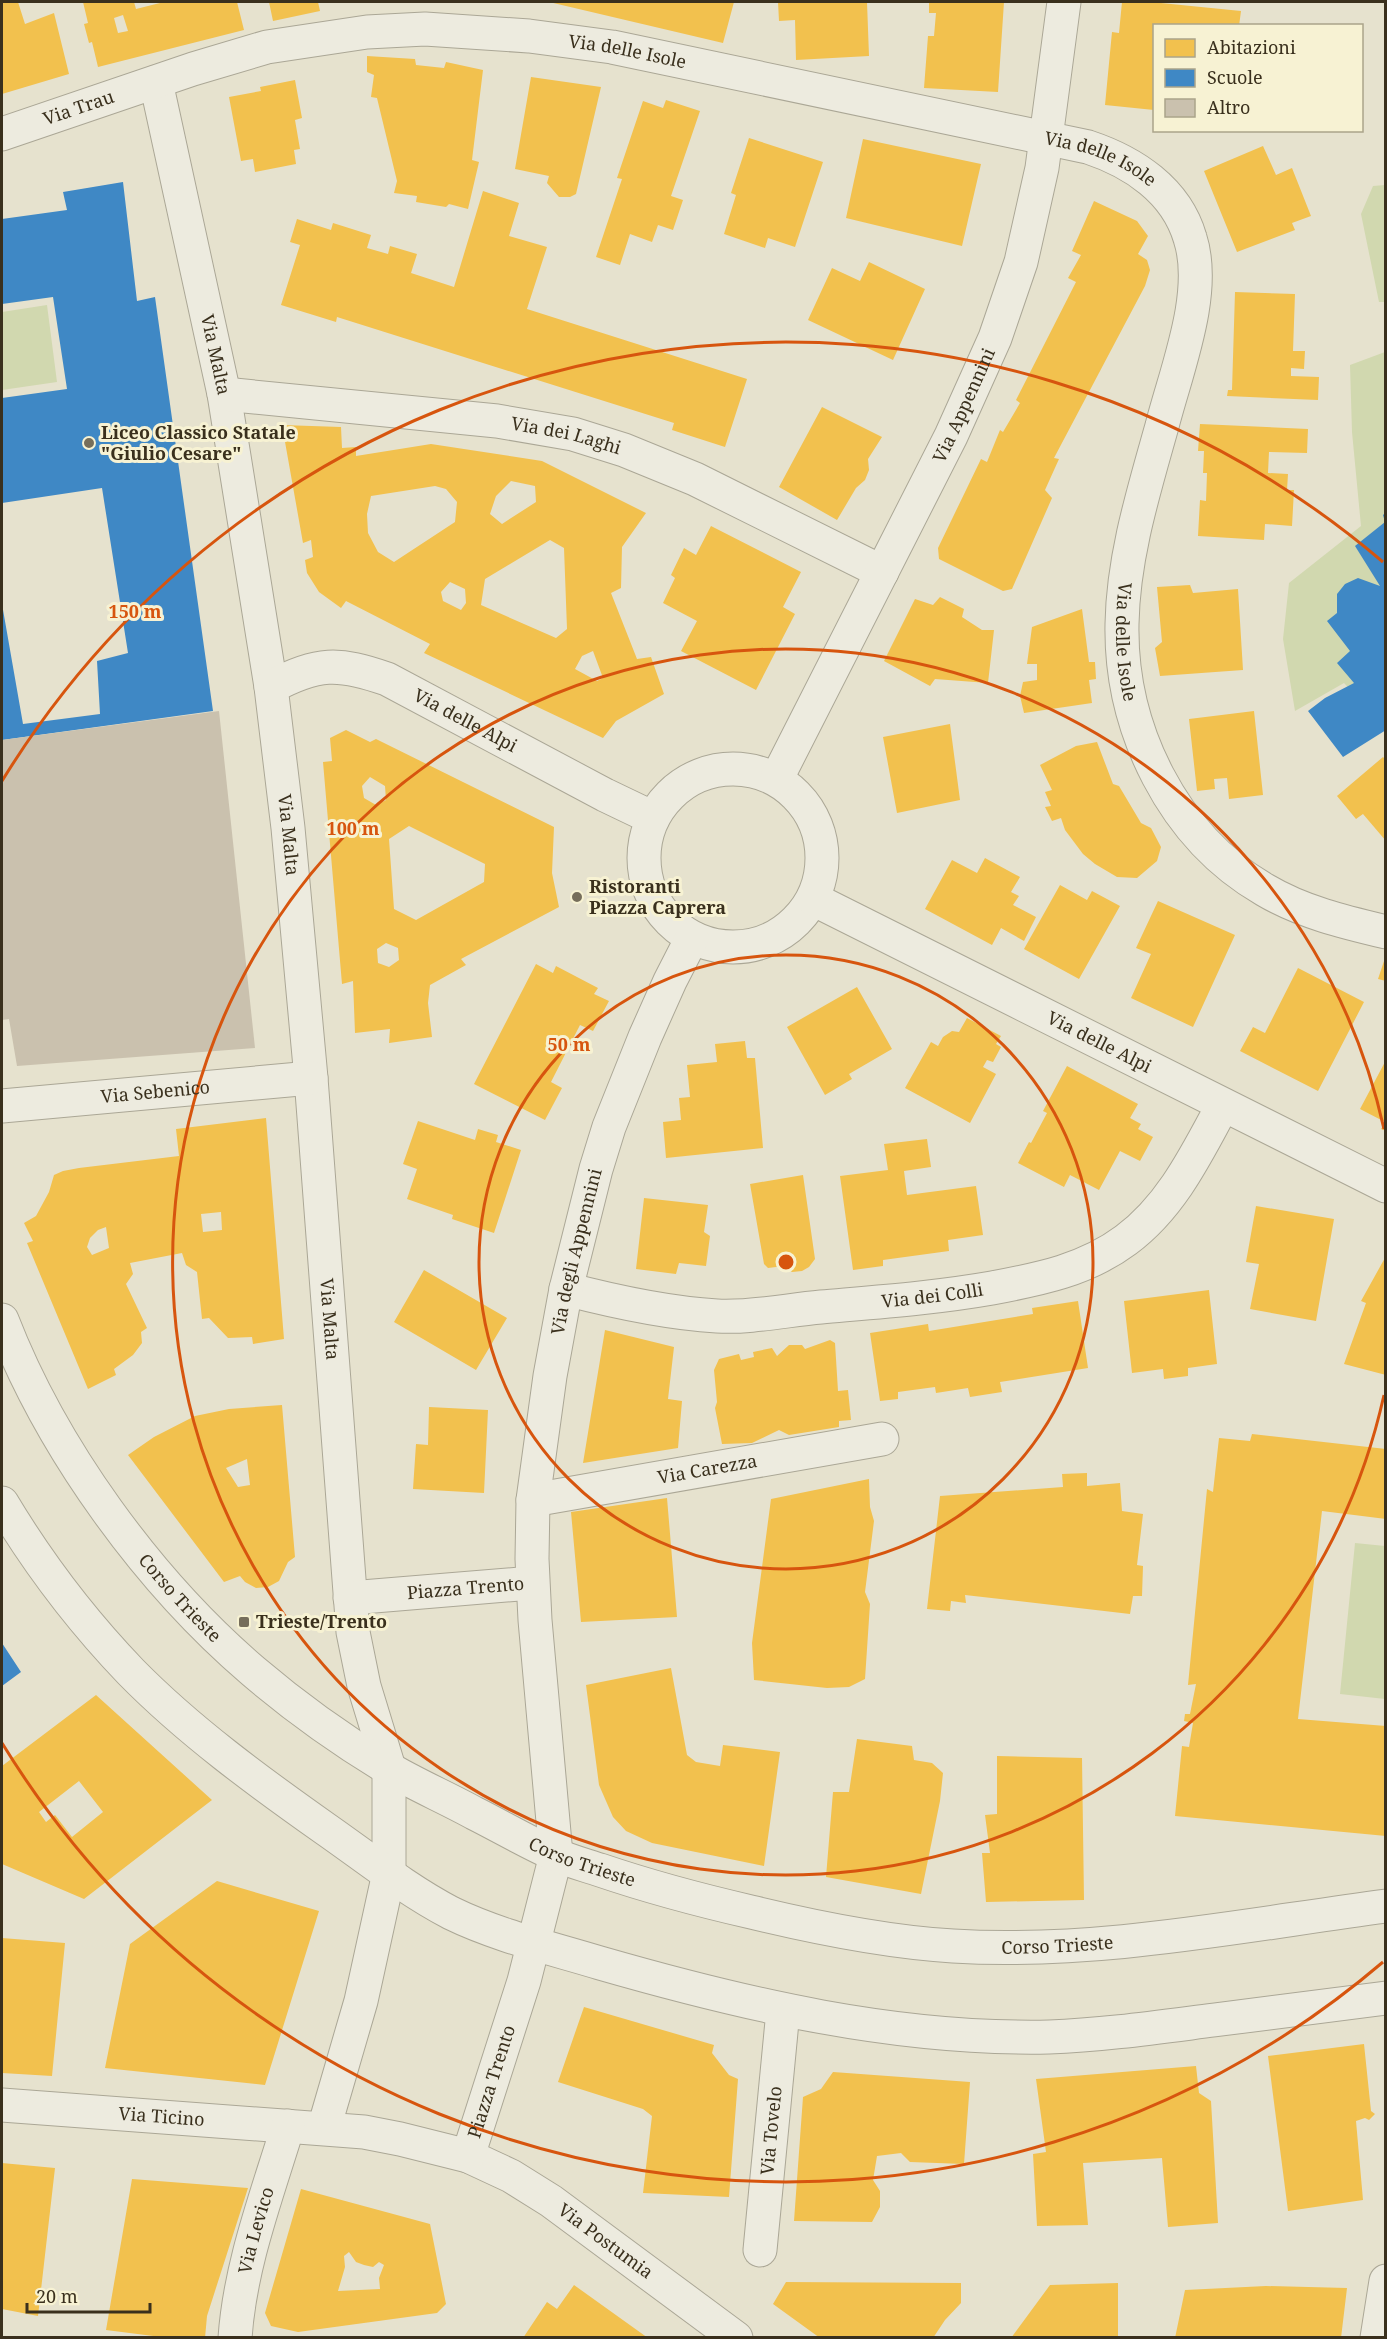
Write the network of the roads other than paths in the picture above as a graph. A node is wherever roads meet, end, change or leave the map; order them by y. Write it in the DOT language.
graph roads {
  1 [pos="1064,2"];
  2 [pos="156,82"];
  3 [pos="2,134"];
  4 [pos="1047,140"];
  5 [pos="224,394"];
  6 [pos="882,572"];
  7 [pos="272,687"];
  8 [pos="777,778"];
  9 [pos="653,818"];
  10 [pos="813,899"];
  11 [pos="1386,932"];
  12 [pos="692,938"];
  13 [pos="311,1078"];
  14 [pos="1223,1105"];
  15 [pos="2,1106"];
  16 [pos="1386,1186"];
  17 [pos="566,1289"];
  18 [pos="2,1320"];
  19 [pos="882,1439"];
  20 [pos="533,1500"];
  21 [pos="2,1503"];
  22 [pos="532,1583"];
  23 [pos="350,1598"];
  24 [pos="389,1768"];
  25 [pos="556,1855"];
  26 [pos="388,1873"];
  27 [pos="1386,1906"];
  28 [pos="534,1944"];
  29 [pos="1386,1998"];
  30 [pos="783,2011"];
  31 [pos="2,2105"];
  32 [pos="288,2126"];
  33 [pos="324,2128"];
  34 [pos="468,2156"];
  35 [pos="760,2250"];
  36 [pos="1386,2281"];
  37 [pos="235,2337"];
  38 [pos="736,2337"];
  39 [pos="1377,2337"];
  1 -- 4 [label="street, Via Appennini"];
  2 -- 3 [label="street, Via Trau"];
  2 -- 4 [label="street, Via delle Isole"];
  2 -- 5 [label="street, Via Malta"];
  4 -- 6 [label="street, Via Appennini"];
  4 -- 11 [label="street, Via delle Isole"];
  5 -- 6 [label="street, Via dei Laghi"];
  5 -- 7 [label="street, Via Malta"];
  6 -- 8 [label="street, Via Appennini"];
  7 -- 9 [label="street, Via delle Alpi"];
  7 -- 13 [label="street, Via Malta"];
  8 -- 9 [label="street"];
  8 -- 10 [label="street"];
  9 -- 12 [label="street"];
  10 -- 12 [label="street"];
  10 -- 14 [label="street, Via delle Alpi"];
  12 -- 17 [label="street, Via degli Appennini"];
  13 -- 15 [label="street, Via Sebenico"];
  13 -- 23 [label="street, Via Malta"];
  14 -- 16 [label="street, Via delle Alpi"];
  14 -- 17 [label="street, Via dei Colli"];
  17 -- 20 [label="street, Via degli Appennini"];
  18 -- 24 [label="street, Corso Trieste"];
  19 -- 20 [label="street, Via Carezza"];
  20 -- 22 [label="street, Via degli Appennini"];
  21 -- 26 [label="street"];
  22 -- 23 [label="street, Piazza Trento"];
  22 -- 25 [label="street, Piazza Trento"];
  23 -- 24 [label="street"];
  24 -- 25 [label="street, Corso Trieste"];
  24 -- 26 [label="street"];
  25 -- 27 [label="street, Corso Trieste"];
  25 -- 28 [label="street, Piazza Trento"];
  26 -- 28 [label="street"];
  26 -- 33 [label="street"];
  28 -- 30 [label="street"];
  28 -- 34 [label="street, Piazza Trento"];
  29 -- 30 [label="street"];
  30 -- 35 [label="street, Via Tovelo"];
  31 -- 32 [label="street, Via Ticino"];
  32 -- 33 [label="street, Via Ticino"];
  32 -- 37 [label="street, Via Levico"];
  33 -- 34 [label="street, Piazza Trento"];
  34 -- 38 [label="street, Via Postumia"];
  36 -- 39 [label="street"];
}
